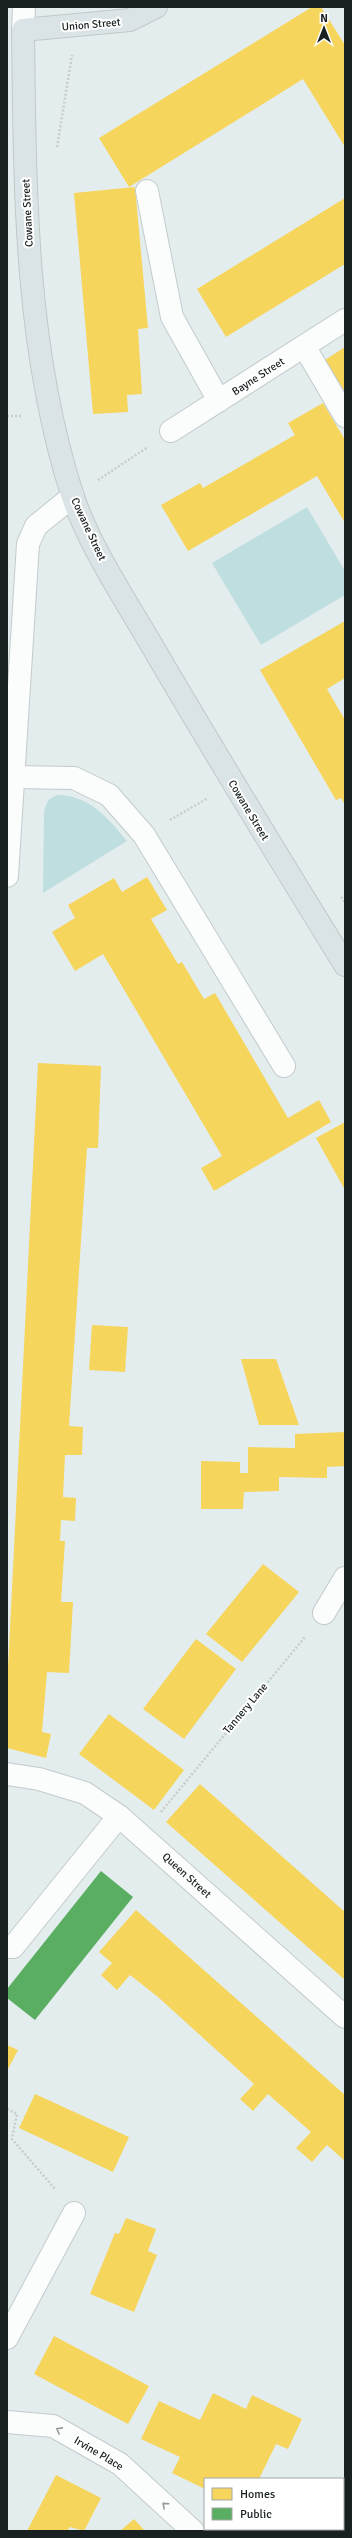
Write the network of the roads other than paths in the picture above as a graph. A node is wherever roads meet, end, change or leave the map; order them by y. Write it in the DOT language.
graph roads {
  1 [pos="24,7"];
  2 [pos="156,7"];
  3 [pos="23,30"];
  4 [pos="146,191"];
  5 [pos="345,320"];
  6 [pos="304,346"];
  7 [pos="219,401"];
  8 [pos="345,416"];
  9 [pos="171,431"];
  10 [pos="73,496"];
  11 [pos="12,777"];
  12 [pos="7,876"];
  13 [pos="345,965"];
  14 [pos="284,1066"];
  15 [pos="345,1578"];
  16 [pos="324,1613"];
  17 [pos="7,1774"];
  18 [pos="120,1816"];
  19 [pos="7,1947"];
  20 [pos="345,2017"];
  21 [pos="74,2213"];
  22 [pos="7,2338"];
  23 [pos="7,2422"];
  24 [pos="193,2531"];
  1 -- 3 [label="street"];
  2 -- 3 [label="main road, Union Street"];
  3 -- 10 [label="main road, Cowane Street"];
  4 -- 7 [label="street"];
  5 -- 6 [label="street, Bayne Street"];
  6 -- 7 [label="street, Bayne Street"];
  6 -- 8 [label="street"];
  7 -- 9 [label="street, Bayne Street"];
  10 -- 11 [label="street"];
  10 -- 13 [label="main road, Cowane Street"];
  11 -- 12 [label="street"];
  11 -- 14 [label="street"];
  15 -- 16 [label="street"];
  17 -- 18 [label="street, Queen Street"];
  18 -- 19 [label="street"];
  18 -- 20 [label="street, Queen Street"];
  21 -- 22 [label="street"];
  24 -- 23 [label="street, Irvine Place, one-way"];
}
